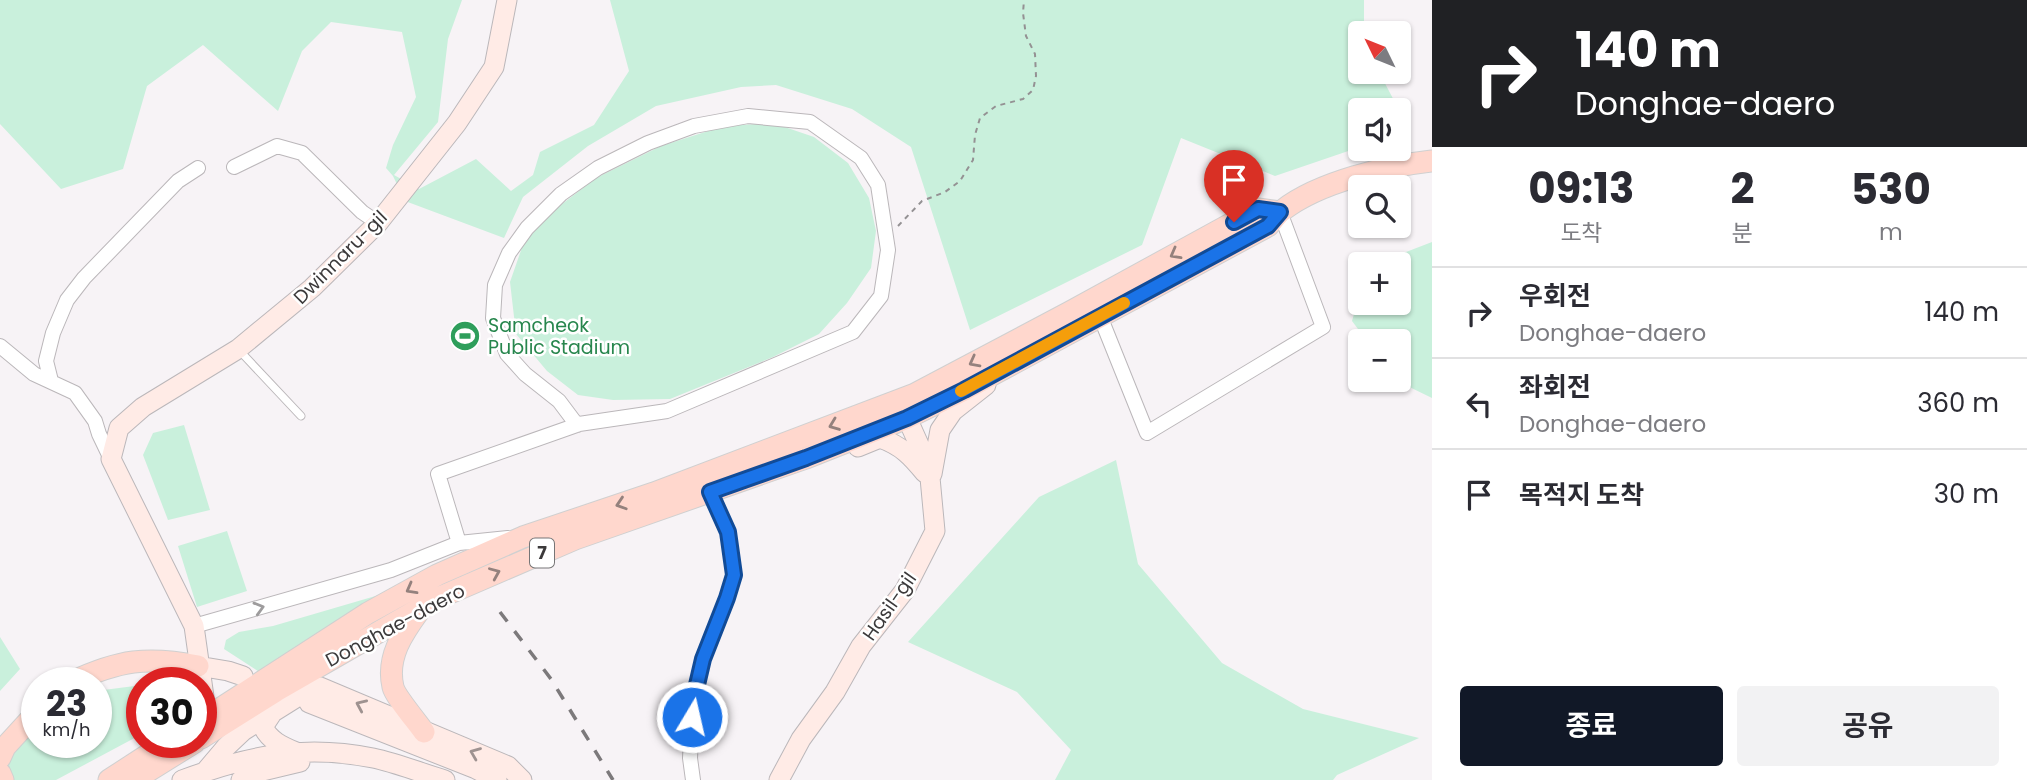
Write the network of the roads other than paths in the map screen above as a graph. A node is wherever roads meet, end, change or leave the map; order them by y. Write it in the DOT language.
graph roads {
  1 [pos="507,0"];
  2 [pos="1432,161"];
  3 [pos="234,167"];
  4 [pos="198,168"];
  5 [pos="1280,212"];
  6 [pos="378,223"];
  7 [pos="1100,316"];
  8 [pos="0,346"];
  9 [pos="1044,346"];
  10 [pos="238,349"];
  11 [pos="51,381"];
  12 [pos="902,409"];
  13 [pos="301,416"];
  14 [pos="577,425"];
  15 [pos="111,458"];
  16 [pos="806,458"];
  17 [pos="931,482"];
  18 [pos="710,492"];
  19 [pos="523,537"];
  20 [pos="459,543"];
  21 [pos="422,607"];
  22 [pos="194,626"];
  23 [pos="198,666"];
  24 [pos="109,667"];
  25 [pos="112,671"];
  26 [pos="243,676"];
  27 [pos="309,703"];
  28 [pos="217,704"];
  29 [pos="271,715"];
  30 [pos="21,725"];
  31 [pos="21,728"];
  32 [pos="217,728"];
  33 [pos="424,732"];
  34 [pos="0,745"];
  35 [pos="296,752"];
  36 [pos="0,758"];
  37 [pos="139,758"];
  38 [pos="144,758"];
  39 [pos="169,758"];
  40 [pos="391,763"];
  41 [pos="0,773"];
  42 [pos="202,777"];
  43 [pos="3,780"];
  44 [pos="92,780"];
  45 [pos="108,780"];
  46 [pos="134,780"];
  47 [pos="181,780"];
  48 [pos="241,780"];
  49 [pos="445,780"];
  50 [pos="497,780"];
  51 [pos="522,780"];
  52 [pos="693,780"];
  53 [pos="779,780"];
  1 -- 6 [label="street, Dwinnaru-gil"];
  2 -- 5 [label="main road, Donghae-daero / 7"];
  3 -- 6 [label="street"];
  4 -- 11 [label="street"];
  5 -- 7 [label="main road, Donghae-daero / 7"];
  5 -- 7 [label="street"];
  5 -- 12 [label="main road, Donghae-daero / 7, one-way"];
  6 -- 10 [label="street, Dwinnaru-gil"];
  7 -- 9 [label="main road, Donghae-daero / 7"];
  8 -- 11 [label="street"];
  9 -- 12 [label="main road, Donghae-daero / 7"];
  9 -- 17 [label="street"];
  10 -- 13 [label="lane"];
  10 -- 15 [label="street, Dwinnaru-gil"];
  11 -- 15 [label="street"];
  12 -- 16 [label="main road, Donghae-daero / 7"];
  12 -- 17 [label="street, Hasil-gil"];
  12 -- 19 [label="main road, Donghae-daero / 7, one-way"];
  14 -- 14 [label="street"];
  14 -- 20 [label="street"];
  15 -- 22 [label="street"];
  16 -- 17 [label="street"];
  16 -- 18 [label="main road, Donghae-daero / 7"];
  17 -- 53 [label="street, Hasil-gil"];
  21 -- 18 [label="main road, Donghae-daero / 7, one-way"];
  18 -- 52 [label="street"];
  19 -- 20 [label="street"];
  19 -- 28 [label="main road, Donghae-daero / 7, one-way"];
  22 -- 20 [label="street, one-way"];
  21 -- 32 [label="main road, Donghae-daero / 7"];
  21 -- 33 [label="main road"];
  22 -- 23 [label="street"];
  23 -- 24 [label="main road"];
  23 -- 25 [label="main road"];
  23 -- 26 [label="street"];
  27 -- 50 [label="street"];
  33 -- 29 [label="street, one-way"];
  29 -- 35 [label="street"];
  29 -- 42 [label="street"];
  30 -- 34 [label="main road"];
  31 -- 36 [label="main road"];
  51 -- 33 [label="street, one-way"];
  35 -- 40 [label="street"];
  35 -- 42 [label="street"];
  37 -- 44 [label="main road"];
  38 -- 45 [label="main road"];
  39 -- 46 [label="main road"];
  40 -- 48 [label="street"];
  40 -- 49 [label="street"];
  41 -- 43 [label="main road"];
  42 -- 47 [label="street"];
}
